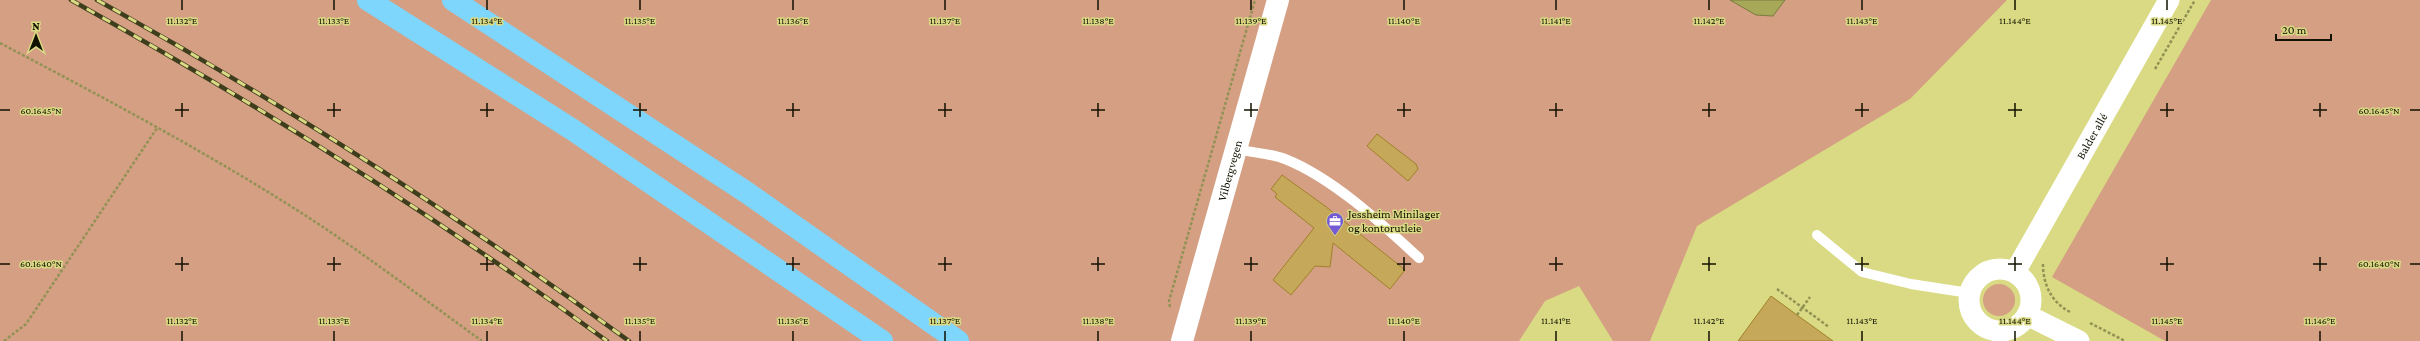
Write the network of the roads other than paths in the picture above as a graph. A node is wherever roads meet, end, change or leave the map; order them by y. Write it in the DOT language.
graph roads {
  1 [pos="368,0"];
  2 [pos="453,0"];
  3 [pos="1278,0"];
  4 [pos="2169,0"];
  5 [pos="1237,149"];
  6 [pos="1817,235"];
  7 [pos="1419,258"];
  8 [pos="2015,272"];
  9 [pos="1969,293"];
  10 [pos="2027,315"];
  11 [pos="882,341"];
  12 [pos="958,341"];
  13 [pos="1182,341"];
  14 [pos="2079,341"];
  1 -- 11 [label="highway"];
  2 -- 12 [label="highway"];
  3 -- 5 [label="main road, Vilbergvegen"];
  4 -- 8 [label="street, Balder allé"];
  5 -- 7 [label="lane"];
  5 -- 13 [label="main road, Vilbergvegen"];
  6 -- 9 [label="lane"];
  8 -- 9 [label="street"];
  8 -- 10 [label="street"];
  9 -- 10 [label="street"];
  10 -- 14 [label="street"];
}
